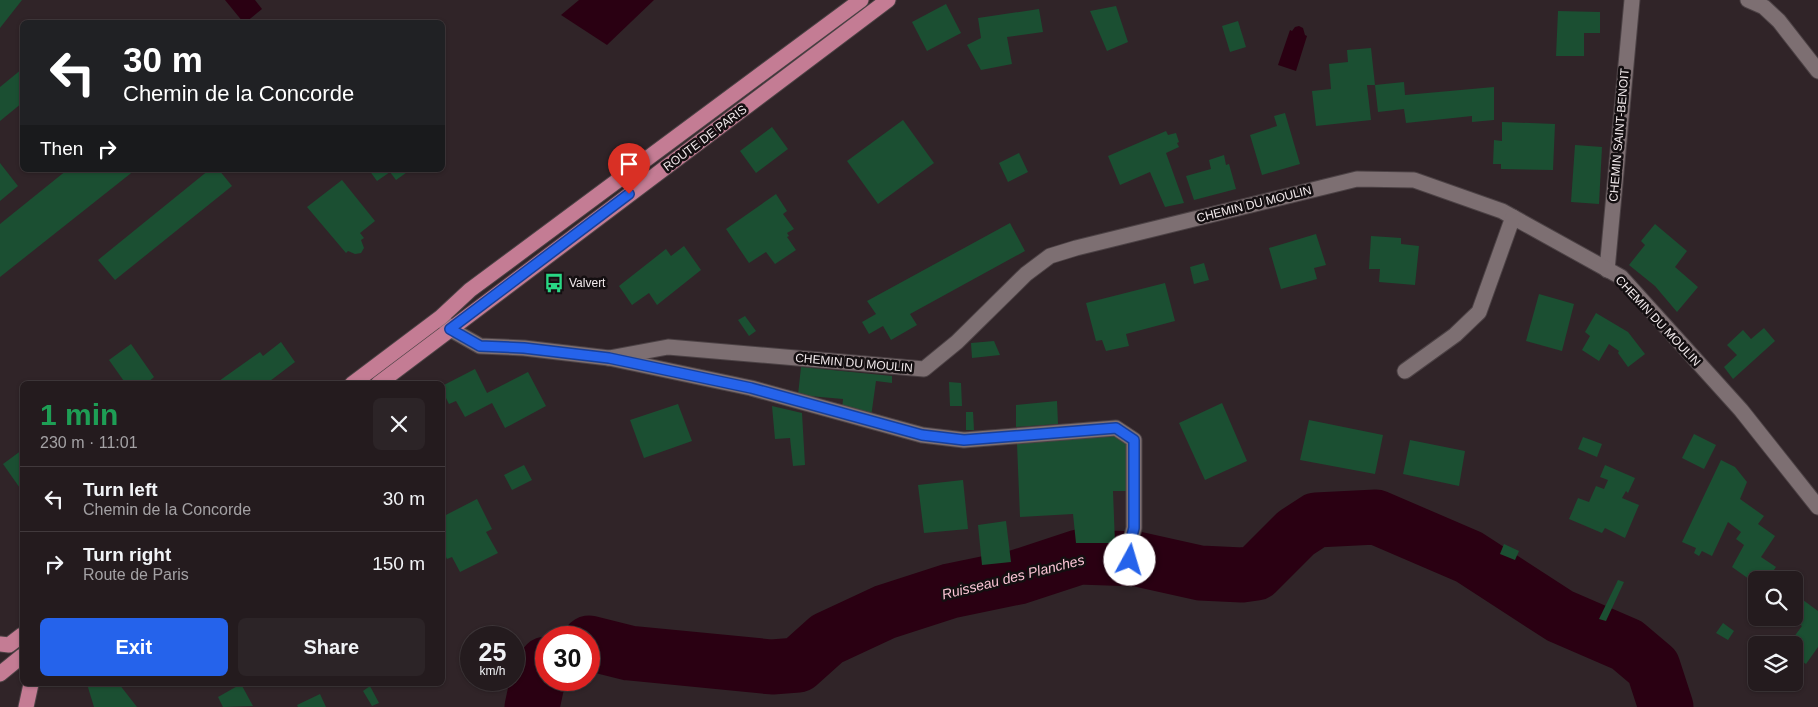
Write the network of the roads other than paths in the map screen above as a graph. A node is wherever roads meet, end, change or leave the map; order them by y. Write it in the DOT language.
graph roads {
  1 [pos="861,0"];
  2 [pos="888,0"];
  3 [pos="1632,0"];
  4 [pos="1748,0"];
  5 [pos="1818,71"];
  6 [pos="1513,217"];
  7 [pos="1607,270"];
  8 [pos="445,323"];
  9 [pos="609,358"];
  10 [pos="1405,371"];
  11 [pos="357,381"];
  12 [pos="381,381"];
  13 [pos="1818,507"];
  14 [pos="1130,573"];
  15 [pos="20,636"];
  16 [pos="3,647"];
  17 [pos="20,658"];
  18 [pos="0,674"];
  19 [pos="31,686"];
  20 [pos="26,707"];
  1 -- 8 [label="main road, ROUTE DE PARIS"];
  2 -- 8 [label="main road, ROUTE DE PARIS"];
  3 -- 7 [label="street, CHEMIN SAINT-BENOIT"];
  4 -- 5 [label="street"];
  6 -- 7 [label="street, CHEMIN DU MOULIN"];
  6 -- 9 [label="street, CHEMIN DU MOULIN"];
  6 -- 10 [label="street"];
  7 -- 13 [label="street, CHEMIN DU MOULIN"];
  8 -- 9 [label="street"];
  8 -- 11 [label="main road, ROUTE DE PARIS"];
  8 -- 12 [label="main road, ROUTE DE PARIS"];
  9 -- 14 [label="street"];
  15 -- 16 [label="main road"];
  17 -- 18 [label="main road"];
  19 -- 20 [label="main road"];
}
